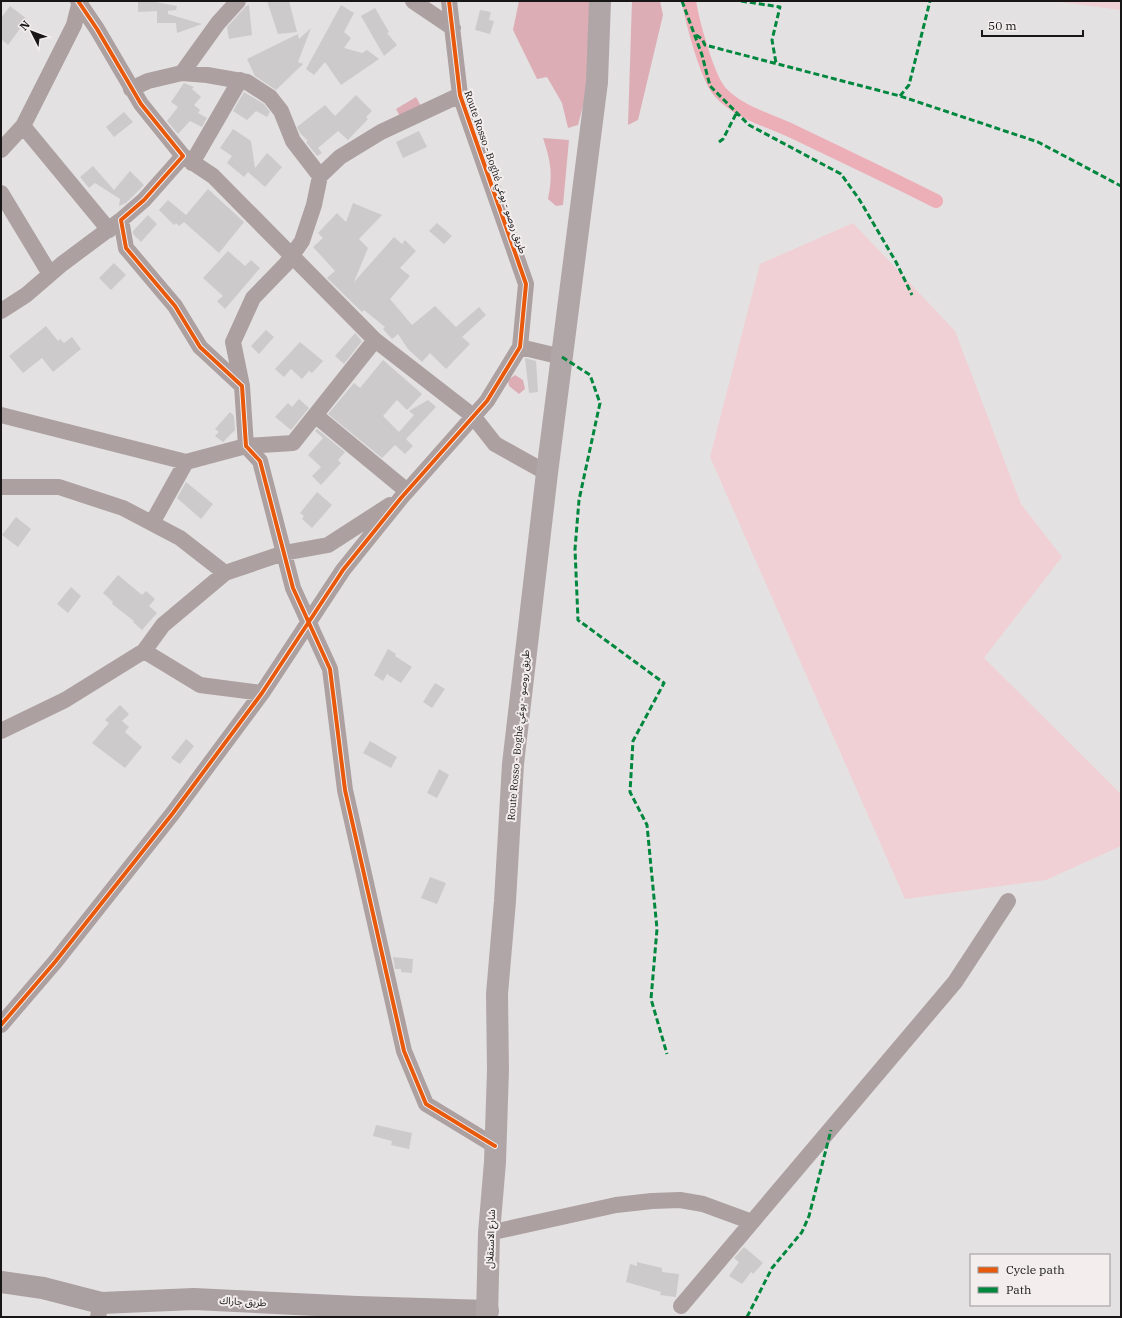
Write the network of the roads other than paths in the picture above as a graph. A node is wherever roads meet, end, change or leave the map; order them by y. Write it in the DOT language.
graph roads {
  1 [pos="238,1"];
  2 [pos="413,1"];
  3 [pos="448,1"];
  4 [pos="600,1"];
  5 [pos="79,2"];
  6 [pos="453,28"];
  7 [pos="182,73"];
  8 [pos="240,80"];
  9 [pos="131,89"];
  10 [pos="460,95"];
  11 [pos="23,126"];
  12 [pos="1,150"];
  13 [pos="187,160"];
  14 [pos="320,176"];
  15 [pos="1,193"];
  16 [pos="115,225"];
  17 [pos="291,254"];
  18 [pos="50,274"];
  19 [pos="1,311"];
  20 [pos="374,340"];
  21 [pos="520,347"];
  22 [pos="562,357"];
  23 [pos="242,386"];
  24 [pos="1,415"];
  25 [pos="315,415"];
  26 [pos="473,416"];
  27 [pos="246,446"];
  28 [pos="186,462"];
  29 [pos="547,473"];
  30 [pos="1,487"];
  31 [pos="404,494"];
  32 [pos="152,523"];
  33 [pos="284,553"];
  34 [pos="225,573"];
  35 [pos="309,622"];
  36 [pos="144,651"];
  37 [pos="262,693"];
  38 [pos="1,731"];
  39 [pos="1008,901"];
  40 [pos="1,1025"];
  41 [pos="495,1154"];
  42 [pos="752,1222"];
  43 [pos="489,1233"];
  44 [pos="1,1282"];
  45 [pos="681,1306"];
  46 [pos="99,1310"];
  47 [pos="487,1314"];
  1 -- 7 [label="street"];
  2 -- 6 [label="street"];
  3 -- 6 [label="street, Route Rosso - Boghé طريق روصو - بوغي"];
  4 -- 22 [label="highway, Route Rosso - Boghé طريق روصو - بوغي"];
  5 -- 9 [label="street"];
  5 -- 11 [label="street"];
  6 -- 10 [label="street, Route Rosso - Boghé طريق روصو - بوغي"];
  7 -- 8 [label="street"];
  7 -- 9 [label="street"];
  8 -- 13 [label="street"];
  8 -- 14 [label="street"];
  9 -- 13 [label="street"];
  10 -- 14 [label="street"];
  10 -- 21 [label="street, Route Rosso - Boghé طريق روصو - بوغي"];
  11 -- 12 [label="street"];
  11 -- 16 [label="street"];
  13 -- 16 [label="street"];
  13 -- 17 [label="street"];
  14 -- 17 [label="street"];
  15 -- 18 [label="street"];
  16 -- 18 [label="street"];
  16 -- 23 [label="street"];
  17 -- 20 [label="street"];
  17 -- 23 [label="street"];
  18 -- 19 [label="street"];
  20 -- 25 [label="street"];
  20 -- 26 [label="street"];
  21 -- 22 [label="street"];
  21 -- 26 [label="street"];
  22 -- 29 [label="highway, Route Rosso - Boghé طريق روصو - بوغي"];
  23 -- 27 [label="street"];
  24 -- 28 [label="street"];
  25 -- 27 [label="street"];
  25 -- 31 [label="street"];
  26 -- 29 [label="street"];
  26 -- 31 [label="street"];
  27 -- 28 [label="street"];
  27 -- 33 [label="street"];
  28 -- 32 [label="street"];
  29 -- 41 [label="highway, Route Rosso - Boghé طريق روصو - بوغي"];
  30 -- 32 [label="street"];
  31 -- 33 [label="street"];
  31 -- 35 [label="street"];
  32 -- 34 [label="street"];
  33 -- 34 [label="street"];
  33 -- 35 [label="street"];
  34 -- 36 [label="street"];
  35 -- 37 [label="street"];
  35 -- 41 [label="street"];
  36 -- 37 [label="street"];
  36 -- 38 [label="street"];
  37 -- 40 [label="street"];
  39 -- 42 [label="street"];
  41 -- 43 [label="highway, شارع الاستقلال"];
  42 -- 43 [label="street"];
  42 -- 45 [label="street"];
  43 -- 47 [label="highway, شارع الاستقلال"];
  44 -- 46 [label="street, طريق جاراك"];
  46 -- 47 [label="street, طريق جاراك"];
}
